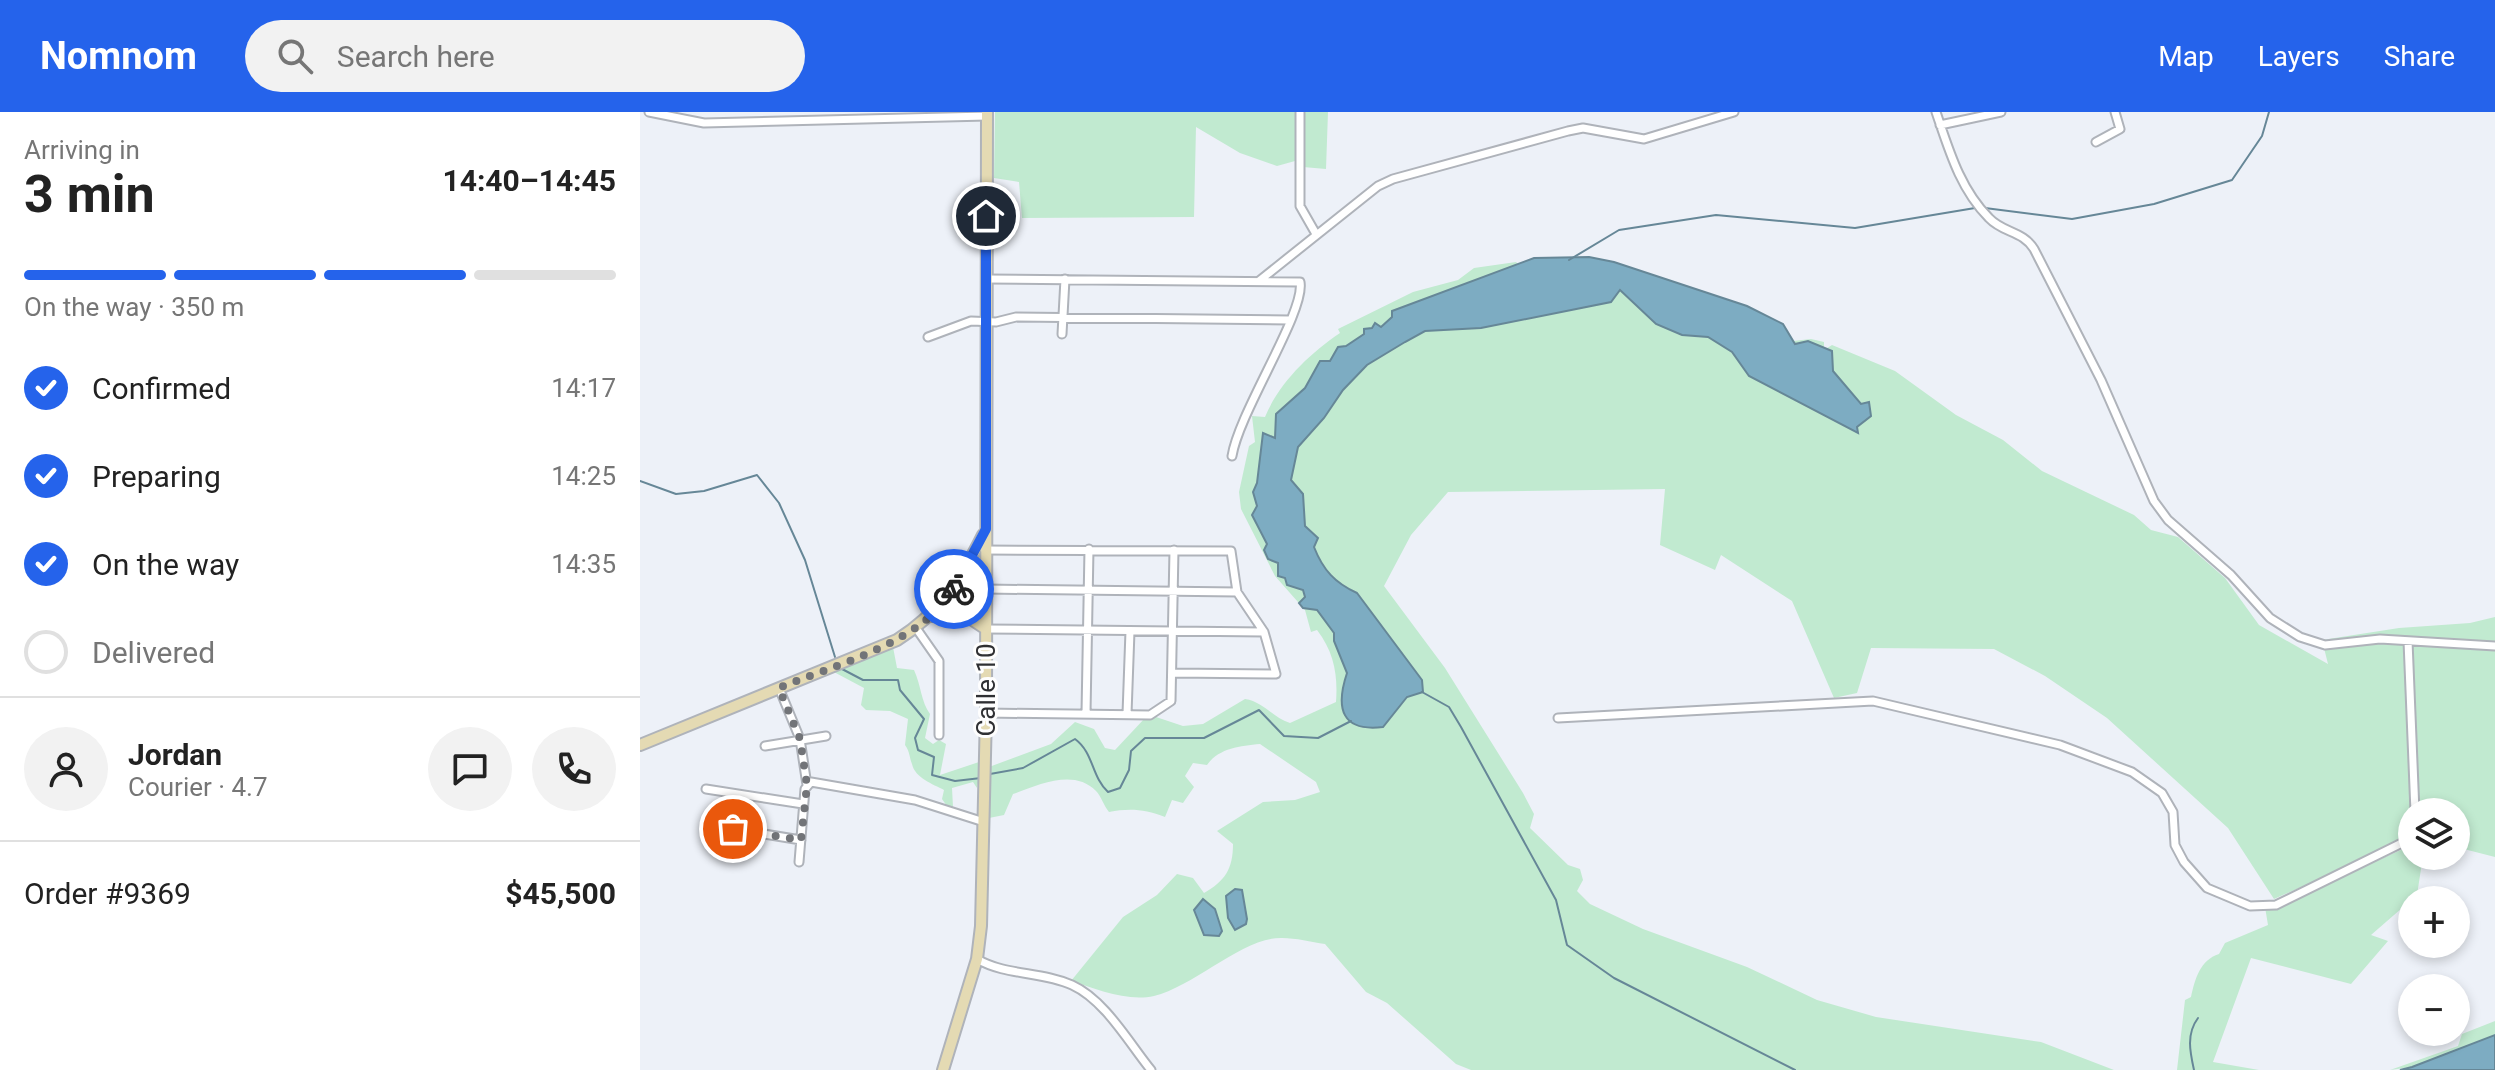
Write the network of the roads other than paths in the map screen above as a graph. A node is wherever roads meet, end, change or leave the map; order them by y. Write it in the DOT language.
graph roads {
  1 [pos="649,112"];
  2 [pos="1300,112"];
  3 [pos="1734,112"];
  4 [pos="1936,112"];
  5 [pos="2001,112"];
  6 [pos="2115,112"];
  7 [pos="987,114"];
  8 [pos="1940,125"];
  9 [pos="2096,142"];
  10 [pos="1316,234"];
  11 [pos="987,279"];
  12 [pos="1065,279"];
  13 [pos="1259,281"];
  14 [pos="1063,318"];
  15 [pos="1290,320"];
  16 [pos="987,321"];
  17 [pos="1062,334"];
  18 [pos="928,337"];
  19 [pos="1232,456"];
  20 [pos="986,529"];
  21 [pos="1089,549"];
  22 [pos="985,550"];
  23 [pos="1174,550"];
  24 [pos="985,589"];
  25 [pos="1088,590"];
  26 [pos="1173,591"];
  27 [pos="1237,592"];
  28 [pos="931,616"];
  29 [pos="916,628"];
  30 [pos="986,629"];
  31 [pos="1087,630"];
  32 [pos="1130,631"];
  33 [pos="1173,631"];
  34 [pos="1264,632"];
  35 [pos="2408,641"];
  36 [pos="2495,646"];
  37 [pos="1173,673"];
  38 [pos="779,688"];
  39 [pos="986,713"];
  40 [pos="1086,713"];
  41 [pos="1127,714"];
  42 [pos="1558,718"];
  43 [pos="939,735"];
  44 [pos="826,736"];
  45 [pos="800,739"];
  46 [pos="640,745"];
  47 [pos="765,746"];
  48 [pos="807,785"];
  49 [pos="706,789"];
  50 [pos="2414,798"];
  51 [pos="803,804"];
  52 [pos="984,822"];
  53 [pos="733,829"];
  54 [pos="801,840"];
  55 [pos="2398,845"];
  56 [pos="799,862"];
  57 [pos="977,959"];
  58 [pos="943,1070"];
  59 [pos="1151,1070"];
  1 -- 7 [label="street"];
  2 -- 10 [label="street"];
  3 -- 10 [label="street"];
  4 -- 8 [label="street"];
  5 -- 8 [label="street"];
  6 -- 9 [label="street"];
  7 -- 11 [label="main road, Calle 10"];
  8 -- 35 [label="street"];
  10 -- 13 [label="street"];
  11 -- 12 [label="street"];
  11 -- 16 [label="main road, Calle 10"];
  12 -- 13 [label="street"];
  12 -- 14 [label="street"];
  13 -- 15 [label="street"];
  14 -- 15 [label="street"];
  14 -- 16 [label="street"];
  14 -- 17 [label="street"];
  15 -- 19 [label="street"];
  16 -- 18 [label="street"];
  16 -- 20 [label="main road, Calle 10"];
  20 -- 22 [label="main road, Calle 10"];
  20 -- 28 [label="main road"];
  21 -- 22 [label="street"];
  21 -- 23 [label="street"];
  21 -- 25 [label="street"];
  22 -- 24 [label="main road, Calle 10"];
  23 -- 26 [label="street"];
  23 -- 27 [label="street"];
  24 -- 25 [label="street"];
  24 -- 30 [label="main road, Calle 10"];
  25 -- 26 [label="street"];
  25 -- 31 [label="street"];
  26 -- 27 [label="street"];
  26 -- 33 [label="street"];
  27 -- 34 [label="street"];
  28 -- 29 [label="main road"];
  28 -- 30 [label="main road"];
  29 -- 38 [label="main road"];
  29 -- 43 [label="street"];
  30 -- 31 [label="street"];
  30 -- 39 [label="main road, Calle 10"];
  31 -- 32 [label="street"];
  31 -- 40 [label="street"];
  32 -- 33 [label="street"];
  32 -- 41 [label="street"];
  33 -- 34 [label="street"];
  33 -- 37 [label="street"];
  34 -- 37 [label="street"];
  35 -- 36 [label="street"];
  35 -- 50 [label="street"];
  37 -- 41 [label="street"];
  38 -- 45 [label="street"];
  38 -- 46 [label="main road"];
  39 -- 40 [label="street"];
  39 -- 52 [label="main road, Calle 10"];
  40 -- 41 [label="street"];
  42 -- 55 [label="street"];
  44 -- 45 [label="street"];
  45 -- 47 [label="street"];
  45 -- 48 [label="street"];
  48 -- 51 [label="street"];
  48 -- 52 [label="street"];
  49 -- 51 [label="street"];
  51 -- 54 [label="street"];
  52 -- 57 [label="main road, Calle 10"];
  53 -- 54 [label="street"];
  54 -- 56 [label="street"];
  57 -- 58 [label="main road, Calle 10"];
  57 -- 59 [label="street"];
}
